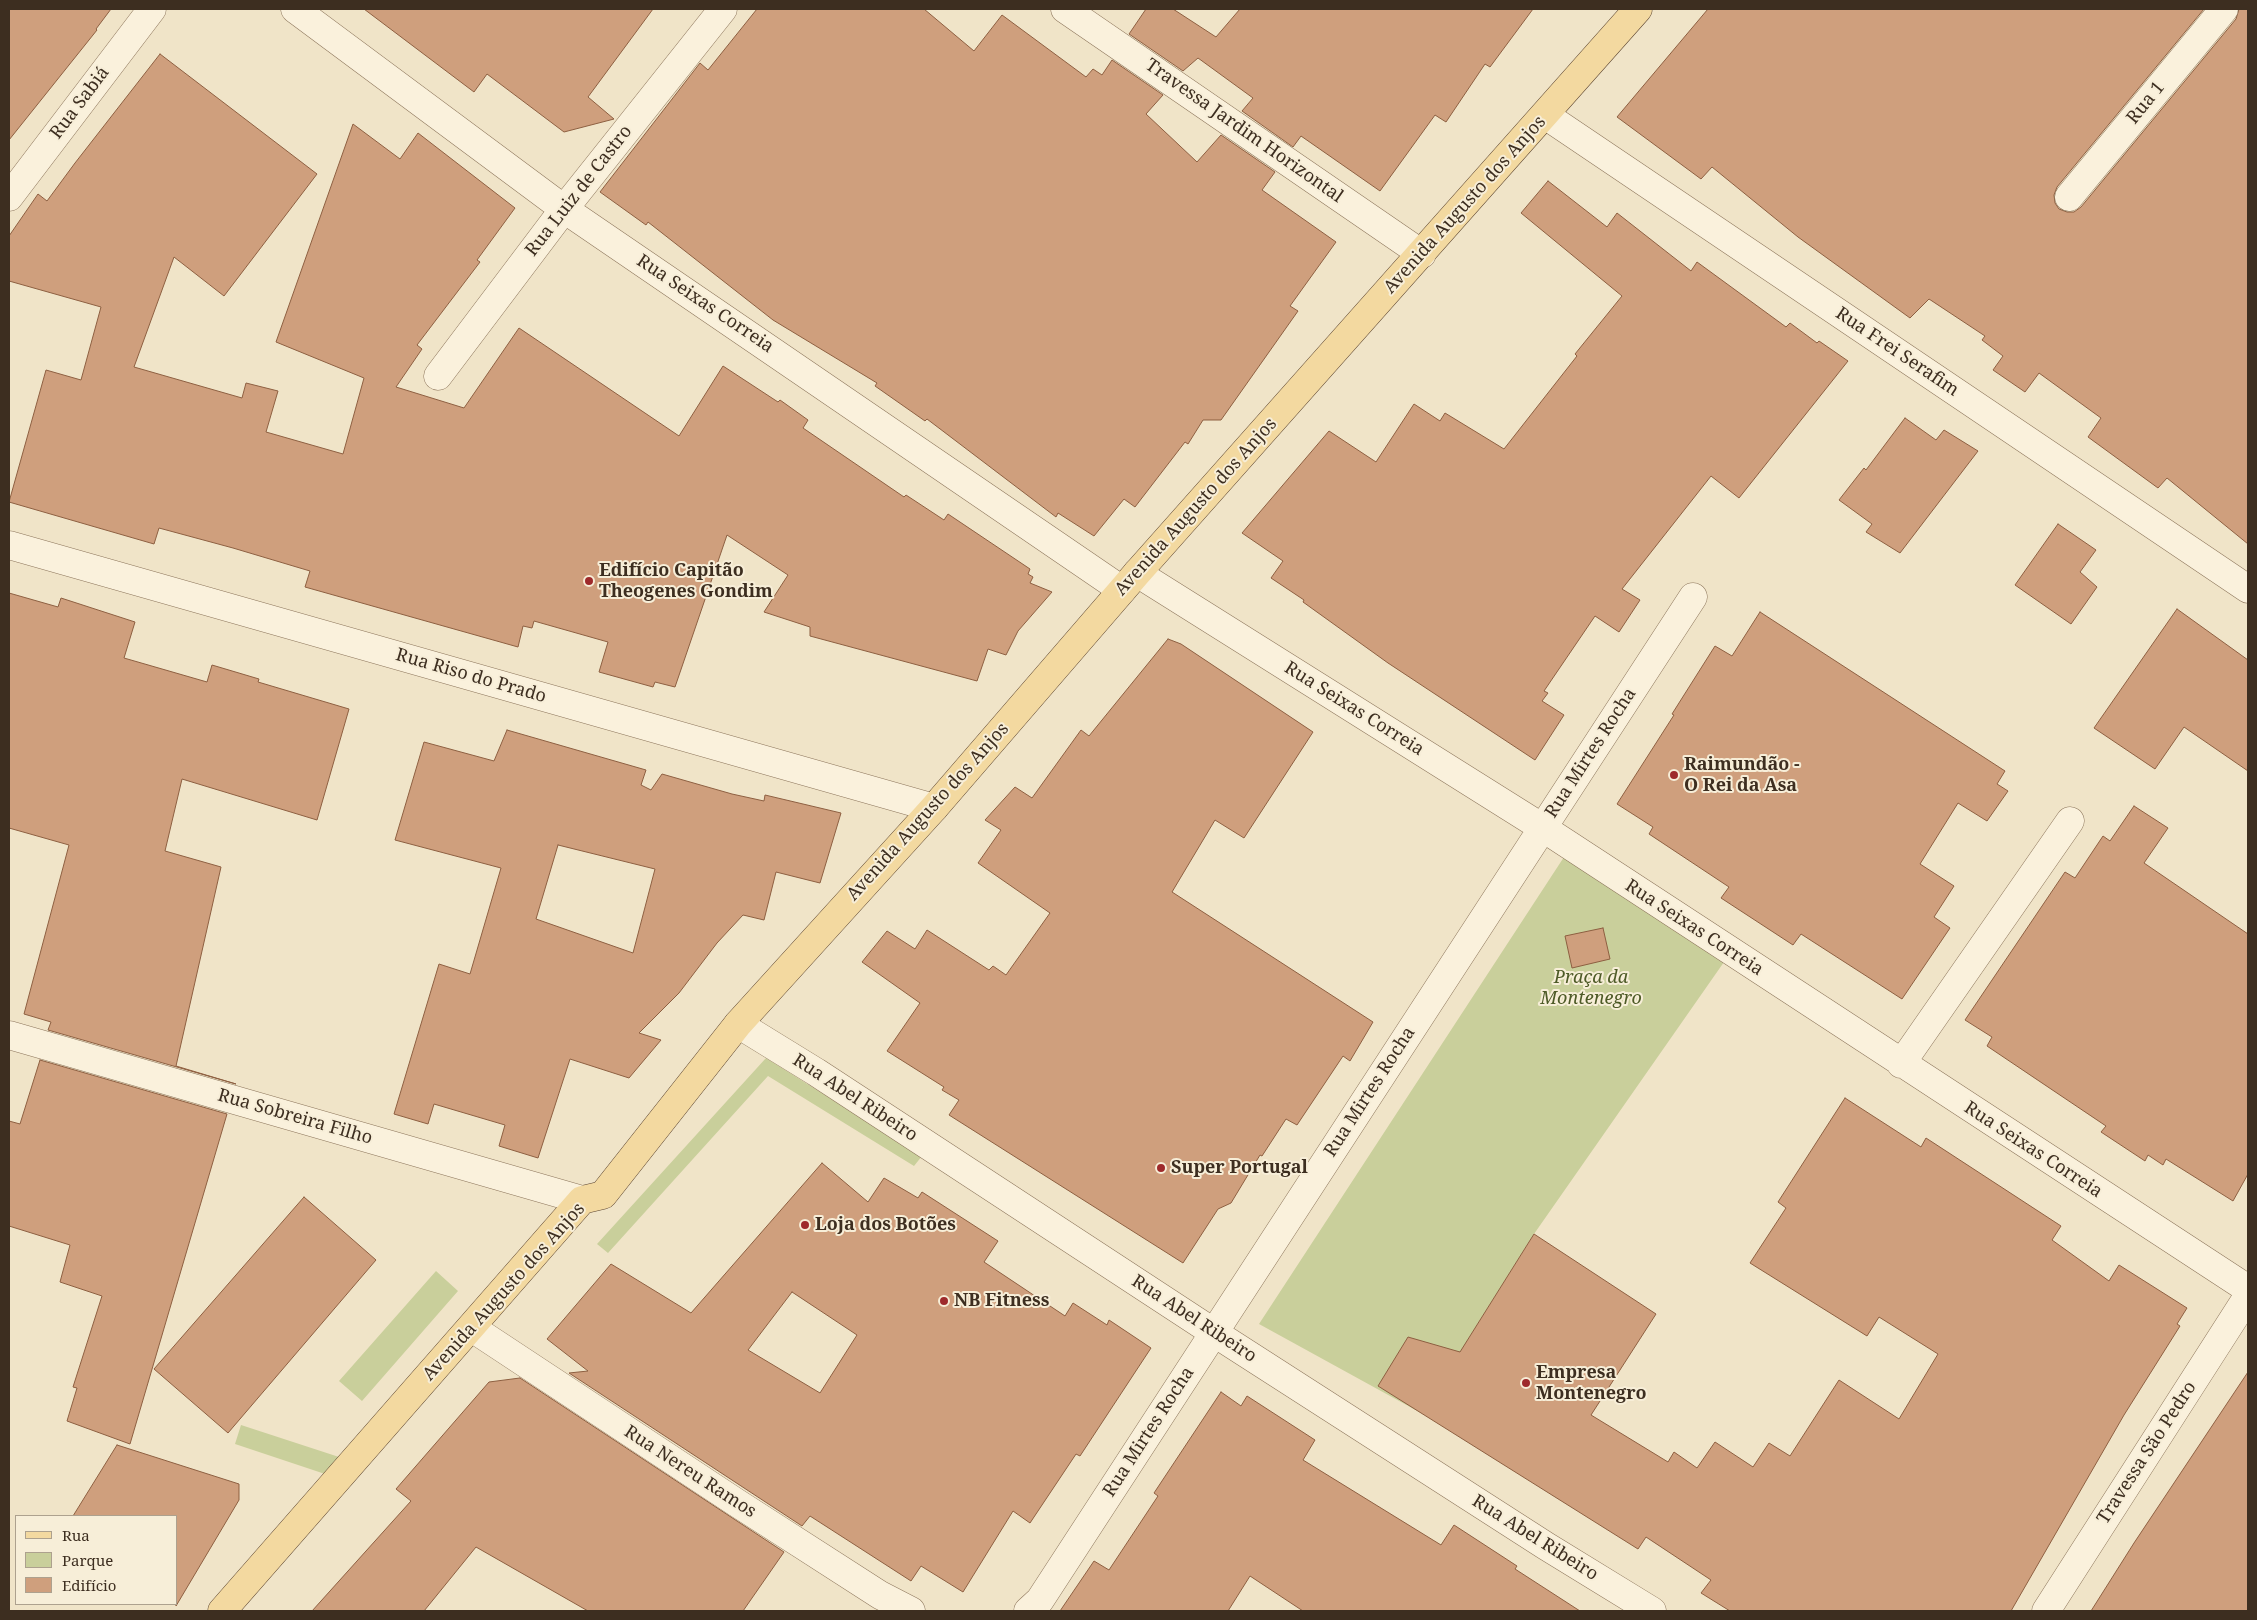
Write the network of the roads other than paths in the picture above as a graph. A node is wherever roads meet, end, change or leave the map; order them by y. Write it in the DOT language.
graph roads {
  1 [pos="152,9"];
  2 [pos="295,9"];
  3 [pos="723,9"];
  4 [pos="1065,9"];
  5 [pos="1638,9"];
  6 [pos="2224,9"];
  7 [pos="1545,115"];
  8 [pos="9,196"];
  9 [pos="2069,197"];
  10 [pos="564,208"];
  11 [pos="1422,254"];
  12 [pos="438,376"];
  13 [pos="9,545"];
  14 [pos="1130,581"];
  15 [pos="2248,588"];
  16 [pos="1693,597"];
  17 [pos="934,808"];
  18 [pos="2070,821"];
  19 [pos="1543,828"];
  20 [pos="738,1024"];
  21 [pos="9,1035"];
  22 [pos="1901,1064"];
  23 [pos="582,1200"];
  24 [pos="2248,1289"];
  25 [pos="2248,1296"];
  26 [pos="472,1328"];
  27 [pos="1213,1332"];
  28 [pos="222,1611"];
  29 [pos="912,1611"];
  30 [pos="1028,1611"];
  31 [pos="1652,1611"];
  32 [pos="2046,1611"];
  1 -- 8 [label="street, Rua Sabiá"];
  2 -- 10 [label="street, Rua Seixas Correia"];
  3 -- 10 [label="street, Rua Luiz de Castro"];
  4 -- 11 [label="street, Travessa Jardim Horizontal"];
  5 -- 7 [label="main road, Avenida Augusto dos Anjos"];
  6 -- 9 [label="street, Rua 1"];
  7 -- 11 [label="main road, Avenida Augusto dos Anjos"];
  7 -- 15 [label="street, Rua Frei Serafim"];
  10 -- 12 [label="street, Rua Luiz de Castro"];
  10 -- 14 [label="street, Rua Seixas Correia"];
  11 -- 14 [label="main road, Avenida Augusto dos Anjos"];
  13 -- 17 [label="street, Rua Riso do Prado"];
  14 -- 17 [label="main road, Avenida Augusto dos Anjos"];
  14 -- 19 [label="street, Rua Seixas Correia"];
  16 -- 19 [label="street, Rua Mirtes Rocha"];
  17 -- 20 [label="main road, Avenida Augusto dos Anjos"];
  18 -- 22 [label="street"];
  19 -- 22 [label="street, Rua Seixas Correia"];
  19 -- 27 [label="street, Rua Mirtes Rocha"];
  20 -- 23 [label="main road, Avenida Augusto dos Anjos"];
  20 -- 27 [label="street, Rua Abel Ribeiro"];
  21 -- 23 [label="street, Rua Sobreira Filho"];
  22 -- 24 [label="street, Rua Seixas Correia"];
  23 -- 26 [label="main road, Avenida Augusto dos Anjos"];
  25 -- 32 [label="street, Travessa São Pedro"];
  26 -- 28 [label="main road, Avenida Augusto dos Anjos"];
  26 -- 29 [label="street, Rua Nereu Ramos"];
  27 -- 30 [label="street, Rua Mirtes Rocha"];
  27 -- 31 [label="street, Rua Abel Ribeiro"];
}
